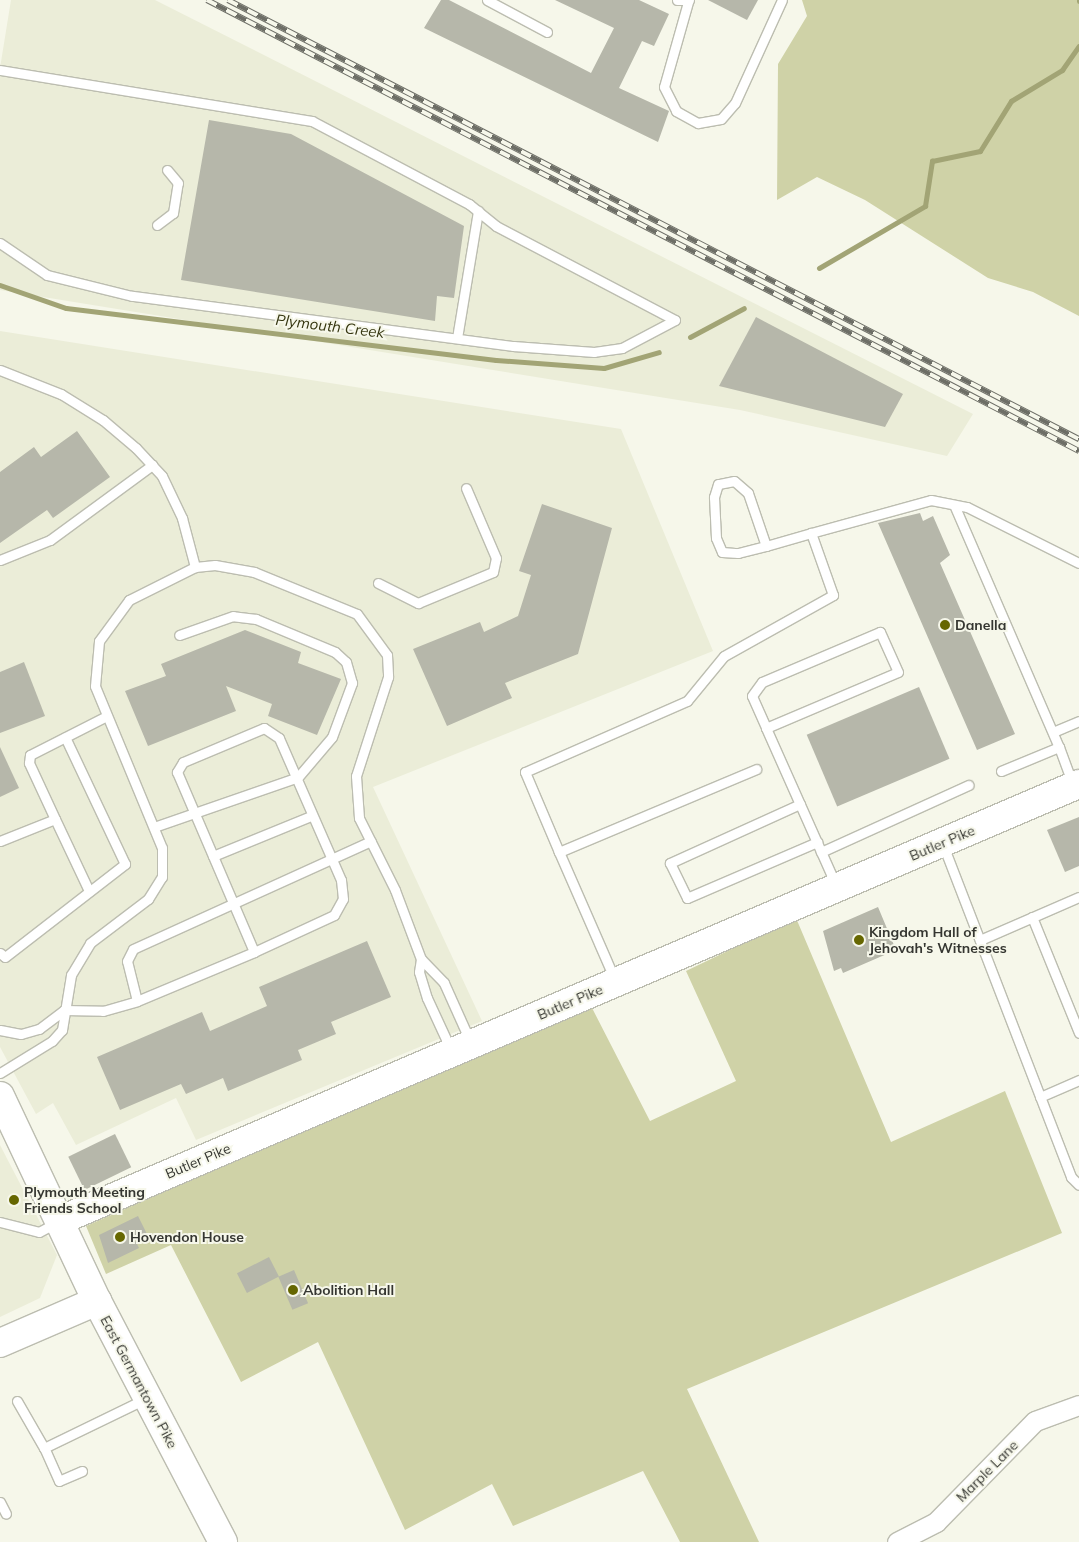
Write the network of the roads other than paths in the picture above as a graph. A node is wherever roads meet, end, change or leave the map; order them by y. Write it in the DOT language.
graph roads {
  1 [pos="487,0"];
  2 [pos="677,0"];
  3 [pos="782,0"];
  4 [pos="689,1"];
  5 [pos="547,32"];
  6 [pos="0,70"];
  7 [pos="167,170"];
  8 [pos="478,211"];
  9 [pos="157,225"];
  10 [pos="0,243"];
  11 [pos="457,338"];
  12 [pos="0,370"];
  13 [pos="152,465"];
  14 [pos="466,488"];
  15 [pos="955,507"];
  16 [pos="811,533"];
  17 [pos="766,546"];
  18 [pos="0,560"];
  19 [pos="1079,563"];
  20 [pos="195,567"];
  21 [pos="378,584"];
  22 [pos="179,635"];
  23 [pos="107,716"];
  24 [pos="1079,721"];
  25 [pos="766,728"];
  26 [pos="1053,732"];
  27 [pos="65,737"];
  28 [pos="1059,747"];
  29 [pos="756,769"];
  30 [pos="1001,771"];
  31 [pos="298,777"];
  32 [pos="969,785"];
  33 [pos="1076,785"];
  34 [pos="800,804"];
  35 [pos="194,811"];
  36 [pos="311,816"];
  37 [pos="54,819"];
  38 [pos="154,827"];
  39 [pos="371,840"];
  40 [pos="0,841"];
  41 [pos="817,842"];
  42 [pos="942,843"];
  43 [pos="559,852"];
  44 [pos="821,852"];
  45 [pos="214,856"];
  46 [pos="331,861"];
  47 [pos="837,888"];
  48 [pos="89,891"];
  49 [pos="1079,897"];
  50 [pos="234,904"];
  51 [pos="1032,917"];
  52 [pos="980,940"];
  53 [pos="254,952"];
  54 [pos="0,953"];
  55 [pos="421,959"];
  56 [pos="616,982"];
  57 [pos="137,1001"];
  58 [pos="64,1010"];
  59 [pos="0,1030"];
  60 [pos="1079,1033"];
  61 [pos="462,1048"];
  62 [pos="0,1074"];
  63 [pos="1079,1080"];
  64 [pos="0,1096"];
  65 [pos="1040,1096"];
  66 [pos="1079,1185"];
  67 [pos="61,1220"];
  68 [pos="0,1222"];
  69 [pos="97,1301"];
  70 [pos="0,1343"];
  71 [pos="148,1398"];
  72 [pos="18,1402"];
  73 [pos="1079,1404"];
  74 [pos="44,1448"];
  75 [pos="82,1471"];
  76 [pos="0,1502"];
  77 [pos="6,1514"];
  78 [pos="223,1542"];
  79 [pos="897,1542"];
  1 -- 5 [label="lane"];
  2 -- 4 [label="lane"];
  3 -- 4 [label="lane"];
  6 -- 8 [label="lane"];
  7 -- 9 [label="lane"];
  8 -- 11 [label="lane"];
  8 -- 11 [label="lane"];
  10 -- 11 [label="lane"];
  12 -- 13 [label="lane"];
  13 -- 18 [label="lane"];
  13 -- 20 [label="lane"];
  14 -- 21 [label="lane"];
  15 -- 16 [label="lane"];
  15 -- 19 [label="lane"];
  15 -- 26 [label="lane"];
  16 -- 17 [label="lane"];
  16 -- 43 [label="lane"];
  17 -- 17 [label="lane"];
  20 -- 23 [label="lane"];
  20 -- 39 [label="lane"];
  22 -- 31 [label="lane"];
  23 -- 27 [label="lane"];
  23 -- 38 [label="lane"];
  24 -- 26 [label="lane"];
  25 -- 25 [label="lane"];
  25 -- 34 [label="lane"];
  26 -- 28 [label="lane"];
  27 -- 37 [label="lane"];
  27 -- 48 [label="lane"];
  28 -- 30 [label="lane"];
  28 -- 33 [label="lane"];
  29 -- 43 [label="lane"];
  31 -- 35 [label="lane"];
  31 -- 35 [label="lane"];
  31 -- 36 [label="lane"];
  32 -- 44 [label="lane"];
  33 -- 42 [label="main road, Butler Pike"];
  34 -- 41 [label="lane"];
  34 -- 41 [label="lane"];
  35 -- 38 [label="lane"];
  35 -- 45 [label="lane"];
  36 -- 45 [label="lane"];
  36 -- 46 [label="lane"];
  37 -- 40 [label="lane"];
  37 -- 48 [label="lane"];
  38 -- 58 [label="lane"];
  39 -- 46 [label="lane"];
  39 -- 55 [label="lane"];
  41 -- 44 [label="lane"];
  42 -- 47 [label="main road, Butler Pike"];
  42 -- 52 [label="lane"];
  43 -- 56 [label="lane"];
  44 -- 47 [label="lane"];
  45 -- 50 [label="lane"];
  46 -- 50 [label="lane"];
  46 -- 53 [label="lane"];
  47 -- 56 [label="main road, Butler Pike"];
  48 -- 54 [label="lane"];
  49 -- 51 [label="lane"];
  50 -- 53 [label="lane"];
  50 -- 57 [label="lane"];
  51 -- 52 [label="lane"];
  51 -- 60 [label="lane"];
  52 -- 65 [label="lane"];
  53 -- 57 [label="lane"];
  55 -- 61 [label="lane"];
  55 -- 61 [label="lane"];
  56 -- 61 [label="main road, Butler Pike"];
  57 -- 58 [label="lane"];
  58 -- 59 [label="lane"];
  58 -- 62 [label="lane"];
  61 -- 67 [label="main road, Butler Pike"];
  63 -- 65 [label="lane"];
  64 -- 67 [label="main road, East Germantown Pike"];
  65 -- 66 [label="lane"];
  67 -- 68 [label="lane"];
  67 -- 69 [label="main road, East Germantown Pike"];
  69 -- 70 [label="main road"];
  69 -- 71 [label="main road, East Germantown Pike"];
  71 -- 74 [label="lane"];
  71 -- 78 [label="main road, East Germantown Pike"];
  72 -- 74 [label="lane"];
  73 -- 79 [label="street, Marple Lane"];
  74 -- 75 [label="lane"];
  76 -- 77 [label="lane"];
}
